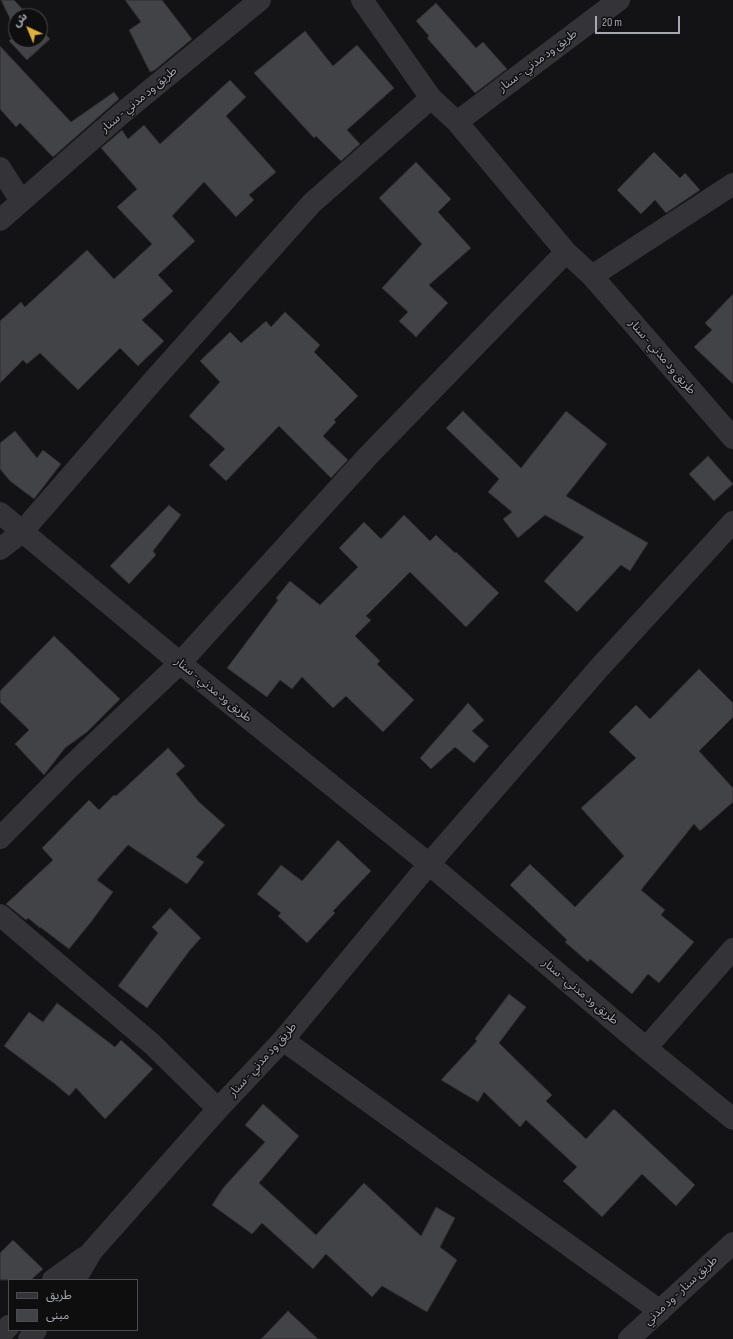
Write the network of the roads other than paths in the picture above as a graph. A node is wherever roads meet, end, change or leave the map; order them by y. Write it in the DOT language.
graph roads {
  1 [pos="260,0"];
  2 [pos="362,0"];
  3 [pos="619,0"];
  4 [pos="431,98"];
  5 [pos="457,122"];
  6 [pos="0,168"];
  7 [pos="733,184"];
  8 [pos="21,201"];
  9 [pos="0,220"];
  10 [pos="566,252"];
  11 [pos="592,276"];
  12 [pos="733,438"];
  13 [pos="0,513"];
  14 [pos="733,522"];
  15 [pos="22,532"];
  16 [pos="0,549"];
  17 [pos="180,663"];
  18 [pos="0,838"];
  19 [pos="429,864"];
  20 [pos="0,915"];
  21 [pos="733,949"];
  22 [pos="283,1040"];
  23 [pos="646,1048"];
  24 [pos="218,1109"];
  25 [pos="733,1119"];
  26 [pos="733,1243"];
  27 [pos="92,1252"];
  28 [pos="54,1279"];
  29 [pos="76,1279"];
  30 [pos="660,1311"];
  31 [pos="0,1316"];
  32 [pos="8,1325"];
  33 [pos="8,1327"];
  34 [pos="35,1331"];
  35 [pos="0,1336"];
  36 [pos="29,1339"];
  37 [pos="629,1339"];
  1 -- 8 [label="street, طريق ود مدني - سنار"];
  2 -- 4 [label="street, طريق ود مدني - سنار"];
  3 -- 5 [label="street, طريق ود مدني - سنار"];
  4 -- 5 [label="street, طريق ود مدني - سنار"];
  4 -- 15 [label="street"];
  5 -- 10 [label="street, طريق ود مدني - سنار"];
  6 -- 8 [label="street"];
  7 -- 11 [label="street"];
  8 -- 9 [label="street, طريق ود مدني - سنار"];
  10 -- 11 [label="street, طريق ود مدني - سنار"];
  10 -- 17 [label="street"];
  11 -- 12 [label="street, طريق ود مدني - سنار"];
  13 -- 15 [label="street, طريق ود مدني - سنار"];
  14 -- 19 [label="street"];
  15 -- 16 [label="street"];
  15 -- 17 [label="street, طريق ود مدني - سنار"];
  17 -- 18 [label="street"];
  17 -- 19 [label="street, طريق ود مدني - سنار"];
  19 -- 22 [label="street, طريق ود مدني - سنار"];
  19 -- 23 [label="street, طريق ود مدني - سنار"];
  20 -- 24 [label="street"];
  21 -- 23 [label="street"];
  22 -- 24 [label="street, طريق ود مدني - سنار"];
  22 -- 30 [label="street"];
  23 -- 25 [label="street, طريق ود مدني - سنار"];
  24 -- 27 [label="street, طريق ود مدني - سنار"];
  26 -- 30 [label="street, طريق سنار - ود مدني"];
  27 -- 28 [label="street"];
  27 -- 29 [label="street"];
  30 -- 37 [label="street, طريق سنار - ود مدني"];
  31 -- 32 [label="street"];
  33 -- 35 [label="street"];
  34 -- 36 [label="street"];
}
